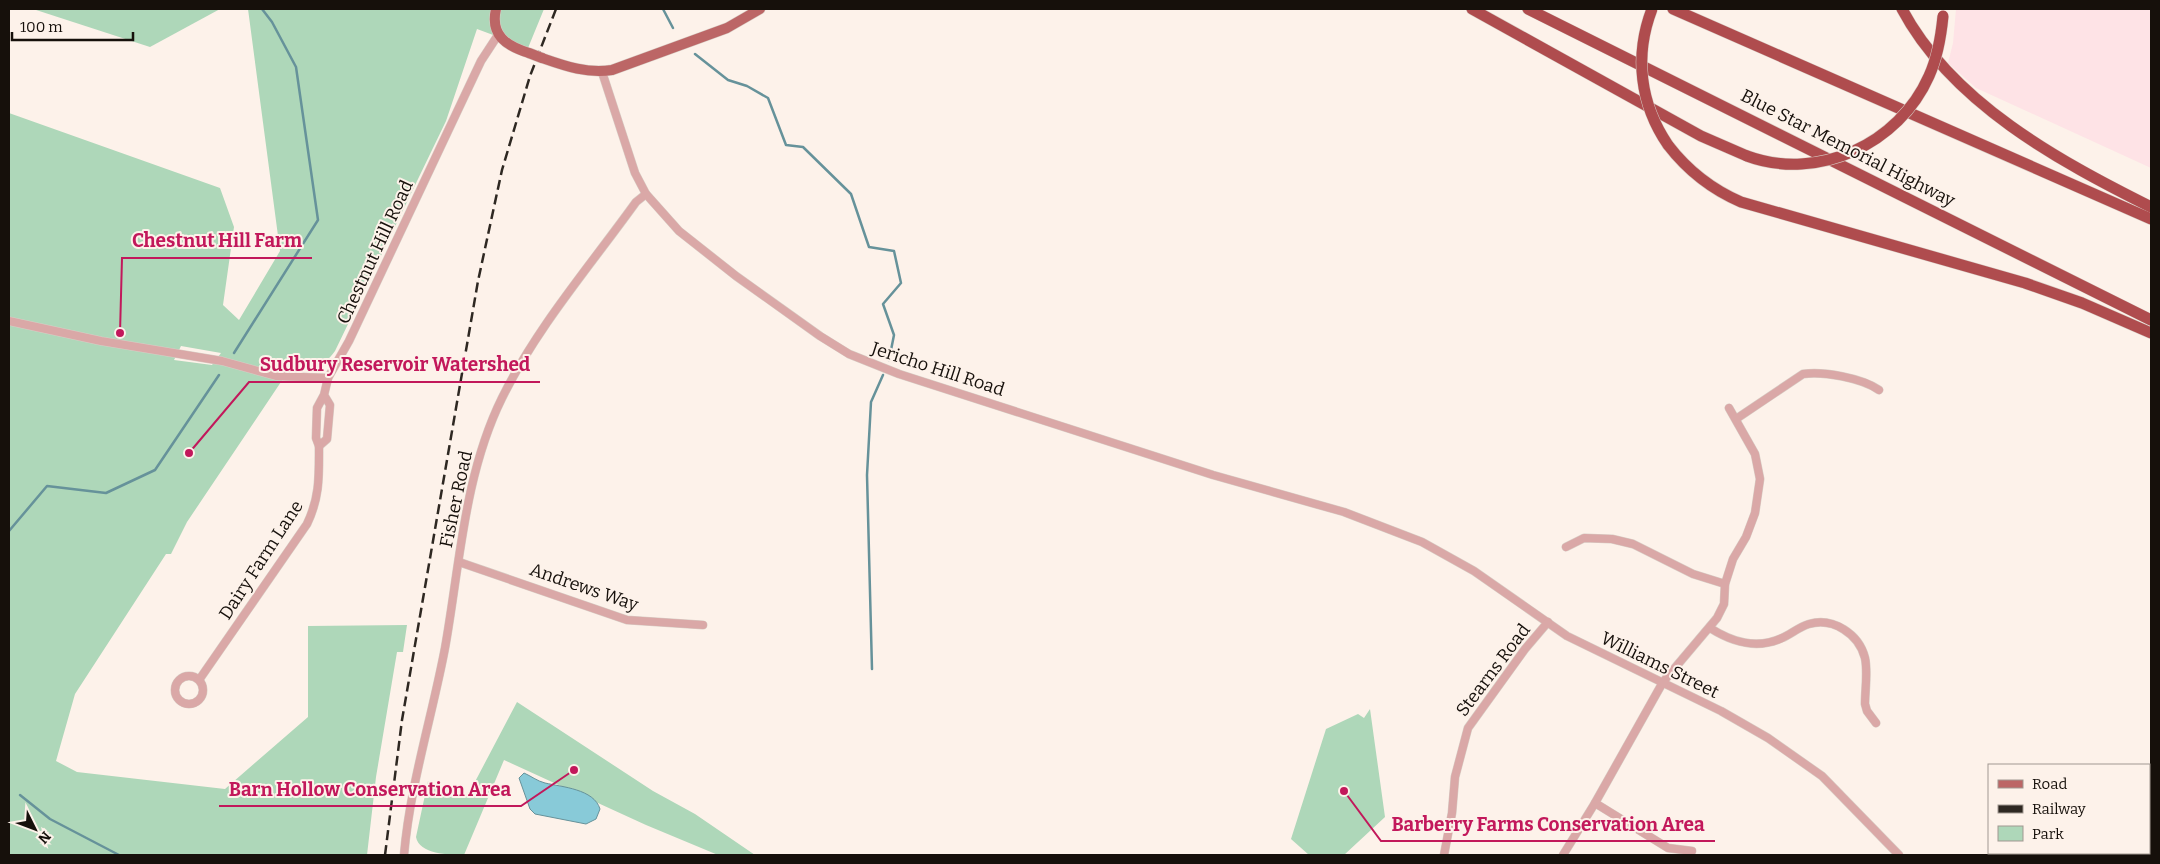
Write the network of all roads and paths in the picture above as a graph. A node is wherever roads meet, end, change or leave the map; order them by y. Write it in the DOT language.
graph roads {
  1 [pos="496,9"];
  2 [pos="760,9"];
  3 [pos="1472,9"];
  4 [pos="1528,9"];
  5 [pos="1652,9"];
  6 [pos="1673,9"];
  7 [pos="1902,9"];
  8 [pos="1943,12"];
  9 [pos="498,36"];
  10 [pos="602,72"];
  11 [pos="646,194"];
  12 [pos="2151,207"];
  13 [pos="2151,219"];
  14 [pos="2151,320"];
  15 [pos="9,321"];
  16 [pos="2151,333"];
  17 [pos="328,378"];
  18 [pos="1879,390"];
  19 [pos="324,395"];
  20 [pos="1729,408"];
  21 [pos="1736,420"];
  22 [pos="319,446"];
  23 [pos="1389,529"];
  24 [pos="1566,547"];
  25 [pos="459,562"];
  26 [pos="1725,584"];
  27 [pos="1548,622"];
  28 [pos="703,625"];
  29 [pos="1710,628"];
  30 [pos="199,680"];
  31 [pos="1663,682"];
  32 [pos="1876,723"];
  33 [pos="1595,803"];
  34 [pos="1692,851"];
  35 [pos="404,855"];
  36 [pos="1444,855"];
  37 [pos="1563,855"];
  38 [pos="1899,855"];
  1 -- 9 [label="main road"];
  2 -- 10 [label="main road"];
  3 -- 8 [label="highway, bridge"];
  4 -- 14 [label="highway, Blue Star Memorial Highway"];
  5 -- 16 [label="highway, bridge"];
  6 -- 13 [label="highway"];
  7 -- 12 [label="highway"];
  9 -- 10 [label="main road, bridge"];
  9 -- 17 [label="street, Chestnut Hill Road"];
  10 -- 11 [label="street, Jericho Hill Road"];
  11 -- 23 [label="street, Jericho Hill Road"];
  11 -- 25 [label="street, Fisher Road"];
  15 -- 17 [label="street"];
  17 -- 19 [label="street, Dairy Farm Lane"];
  18 -- 21 [label="street"];
  19 -- 22 [label="street, Dairy Farm Lane"];
  19 -- 22 [label="street, Dairy Farm Lane"];
  20 -- 21 [label="street"];
  21 -- 26 [label="street"];
  22 -- 30 [label="street, Dairy Farm Lane"];
  23 -- 27 [label="street, Williams Street"];
  24 -- 26 [label="street"];
  25 -- 28 [label="street, Andrews Way"];
  25 -- 35 [label="street, Fisher Road"];
  26 -- 29 [label="street"];
  27 -- 31 [label="street, Williams Street"];
  27 -- 36 [label="street, Stearns Road"];
  29 -- 31 [label="street"];
  29 -- 32 [label="street"];
  31 -- 33 [label="street"];
  31 -- 38 [label="street, Williams Street"];
  33 -- 34 [label="street"];
  33 -- 37 [label="street"];
}
